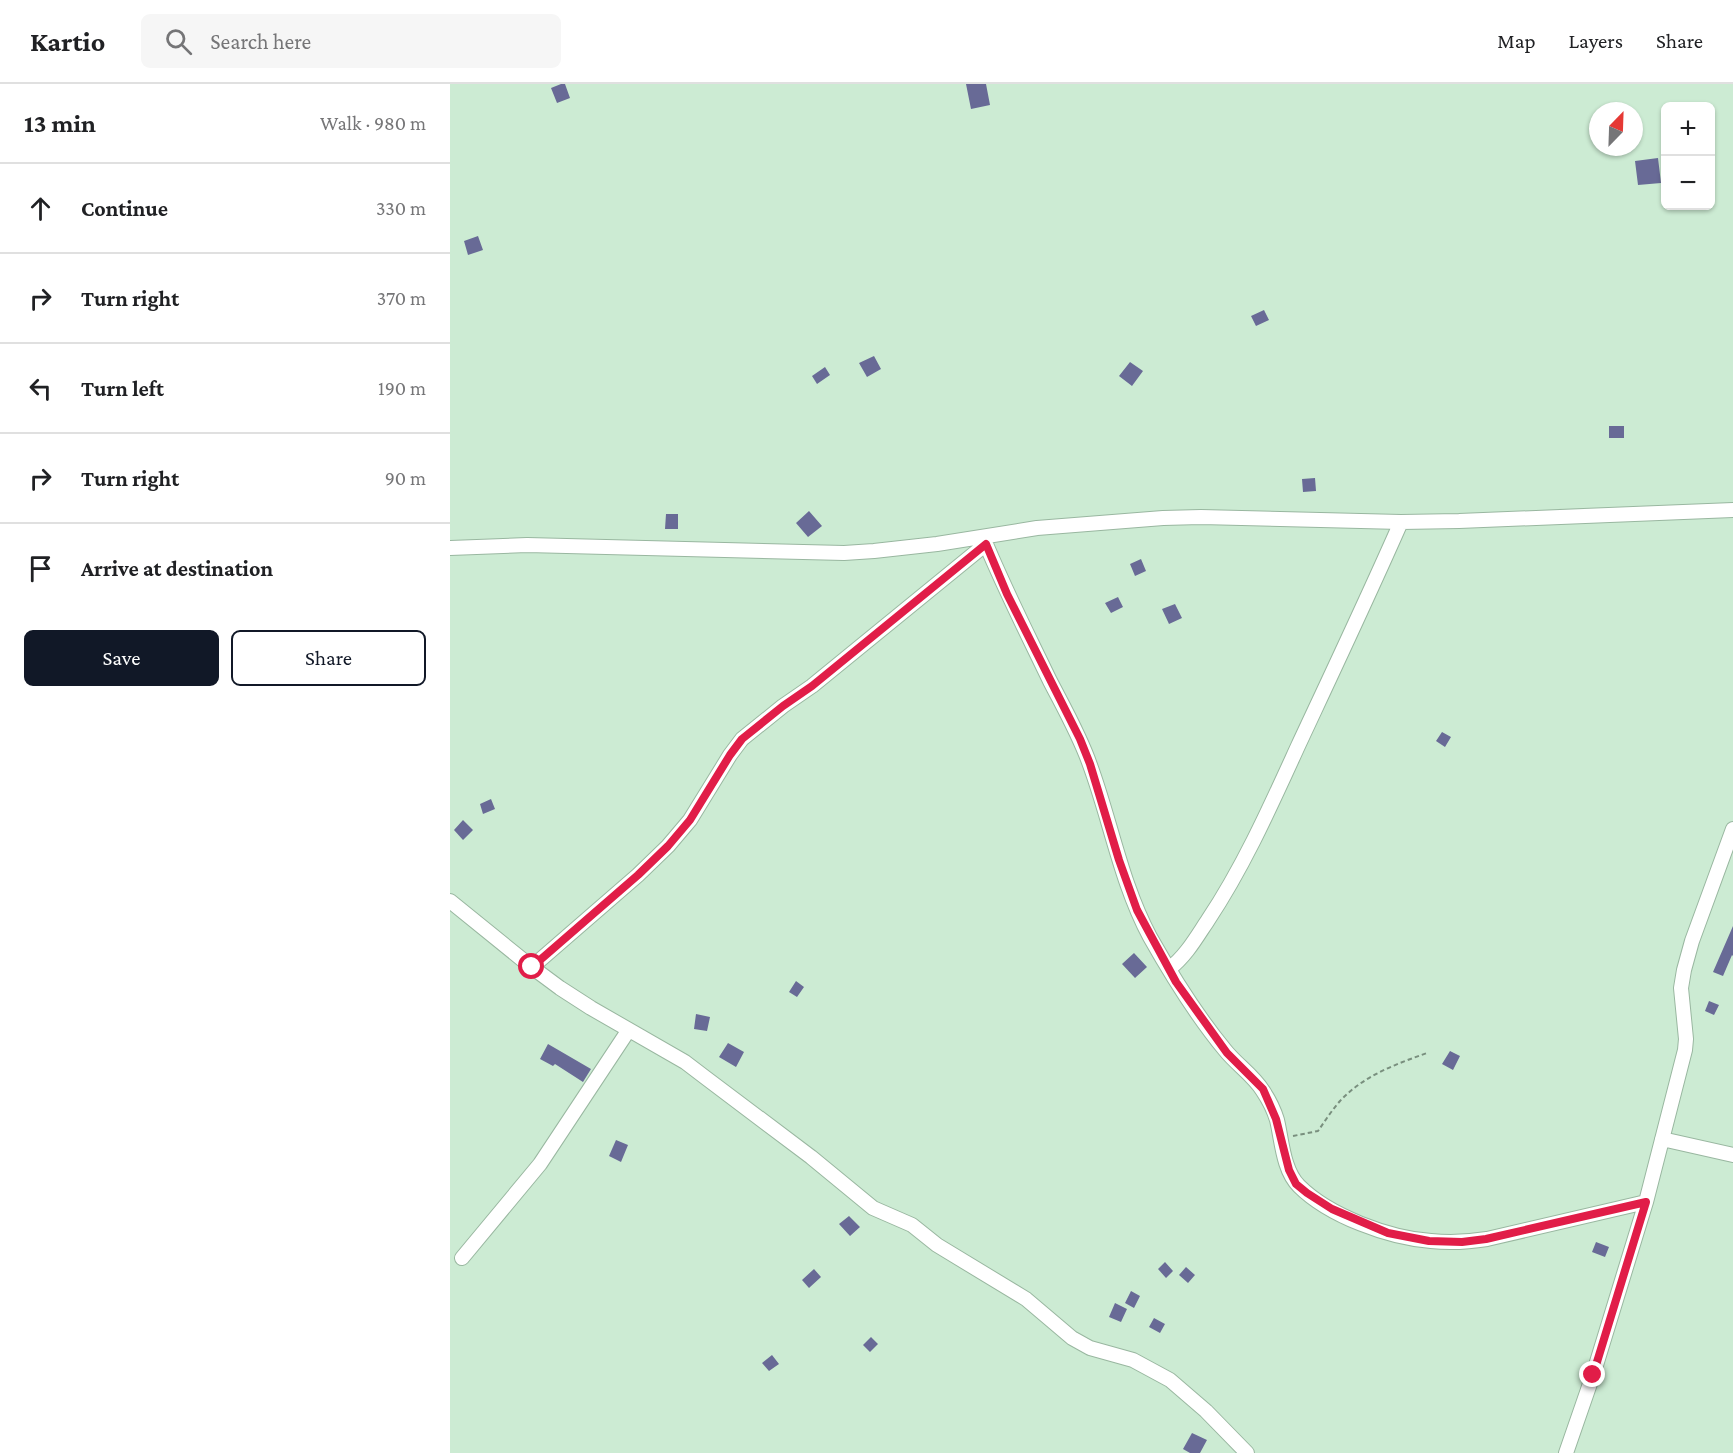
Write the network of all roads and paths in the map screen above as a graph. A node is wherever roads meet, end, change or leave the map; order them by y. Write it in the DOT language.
graph roads {
  1 [pos="1733,510"];
  2 [pos="1401,522"];
  3 [pos="985,540"];
  4 [pos="450,548"];
  5 [pos="1733,829"];
  6 [pos="450,901"];
  7 [pos="532,967"];
  8 [pos="1168,969"];
  9 [pos="628,1030"];
  10 [pos="1427,1053"];
  11 [pos="1281,1138"];
  12 [pos="1662,1139"];
  13 [pos="1733,1155"];
  14 [pos="1646,1202"];
  15 [pos="462,1258"];
  16 [pos="1246,1453"];
  17 [pos="1566,1453"];
  1 -- 2 [label="street"];
  2 -- 3 [label="street"];
  2 -- 8 [label="street"];
  3 -- 4 [label="street"];
  3 -- 7 [label="street"];
  3 -- 8 [label="street"];
  5 -- 12 [label="street"];
  6 -- 7 [label="street"];
  7 -- 9 [label="street"];
  8 -- 11 [label="street"];
  9 -- 15 [label="street"];
  9 -- 16 [label="street"];
  10 -- 11 [label="path"];
  11 -- 14 [label="street"];
  12 -- 13 [label="street"];
  12 -- 14 [label="street"];
  14 -- 17 [label="street"];
}
